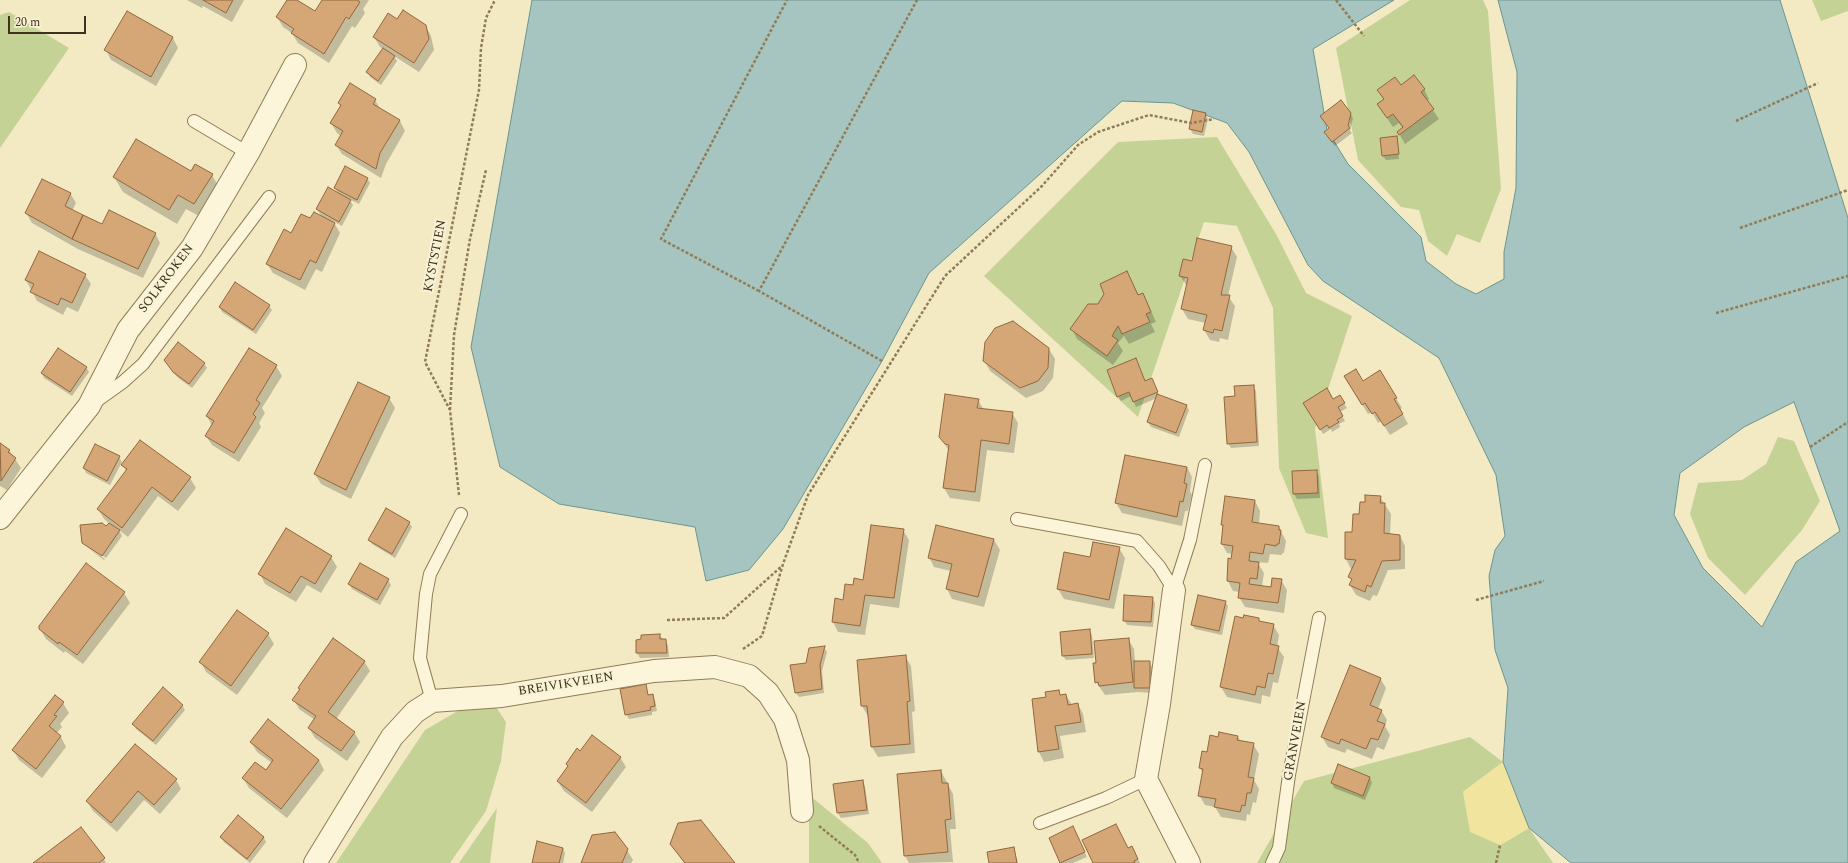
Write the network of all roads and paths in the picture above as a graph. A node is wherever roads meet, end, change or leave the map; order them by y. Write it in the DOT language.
graph roads {
  1 [pos="495,0"];
  2 [pos="787,0"];
  3 [pos="917,0"];
  4 [pos="1336,0"];
  5 [pos="1364,36"];
  6 [pos="295,65"];
  7 [pos="1818,83"];
  8 [pos="1214,119"];
  9 [pos="194,121"];
  10 [pos="1736,121"];
  11 [pos="248,153"];
  12 [pos="486,170"];
  13 [pos="1848,190"];
  14 [pos="269,197"];
  15 [pos="1740,228"];
  16 [pos="1848,276"];
  17 [pos="759,292"];
  18 [pos="1716,313"];
  19 [pos="882,361"];
  20 [pos="89,406"];
  21 [pos="450,410"];
  22 [pos="1848,422"];
  23 [pos="1810,447"];
  24 [pos="1205,465"];
  25 [pos="461,514"];
  26 [pos="0,518"];
  27 [pos="1017,519"];
  28 [pos="784,564"];
  29 [pos="1544,581"];
  30 [pos="1174,590"];
  31 [pos="1476,600"];
  32 [pos="1319,618"];
  33 [pos="667,620"];
  34 [pos="715,667"];
  35 [pos="432,701"];
  36 [pos="1146,778"];
  37 [pos="802,811"];
  38 [pos="1040,823"];
  39 [pos="1500,845"];
  40 [pos="316,863"];
  41 [pos="859,863"];
  42 [pos="1189,863"];
  43 [pos="1272,863"];
  44 [pos="1496,863"];
  1 -- 21 [label="path, KYSTSTIEN"];
  2 -- 17 [label="path"];
  3 -- 17 [label="path"];
  4 -- 5 [label="path"];
  6 -- 11 [label="street, SOLKROKEN"];
  7 -- 10 [label="path"];
  8 -- 28 [label="path"];
  9 -- 11 [label="lane"];
  11 -- 20 [label="street, SOLKROKEN"];
  12 -- 21 [label="path"];
  13 -- 15 [label="path"];
  14 -- 20 [label="lane, SOLKROKEN"];
  16 -- 18 [label="path"];
  17 -- 19 [label="path"];
  20 -- 26 [label="street, SOLKROKEN"];
  21 -- 25 [label="path, KYSTSTIEN"];
  22 -- 23 [label="path"];
  24 -- 30 [label="lane"];
  25 -- 35 [label="lane"];
  27 -- 30 [label="lane"];
  28 -- 33 [label="path"];
  28 -- 34 [label="path"];
  29 -- 31 [label="path"];
  30 -- 36 [label="street"];
  32 -- 43 [label="lane, GRANVEIEN"];
  34 -- 35 [label="street, BREIVIKVEIEN"];
  34 -- 37 [label="street, BREIVIKVEIEN"];
  35 -- 40 [label="street, BREIVIKVEIEN"];
  36 -- 38 [label="lane"];
  36 -- 42 [label="street"];
  37 -- 41 [label="path"];
  39 -- 44 [label="path"];
}
